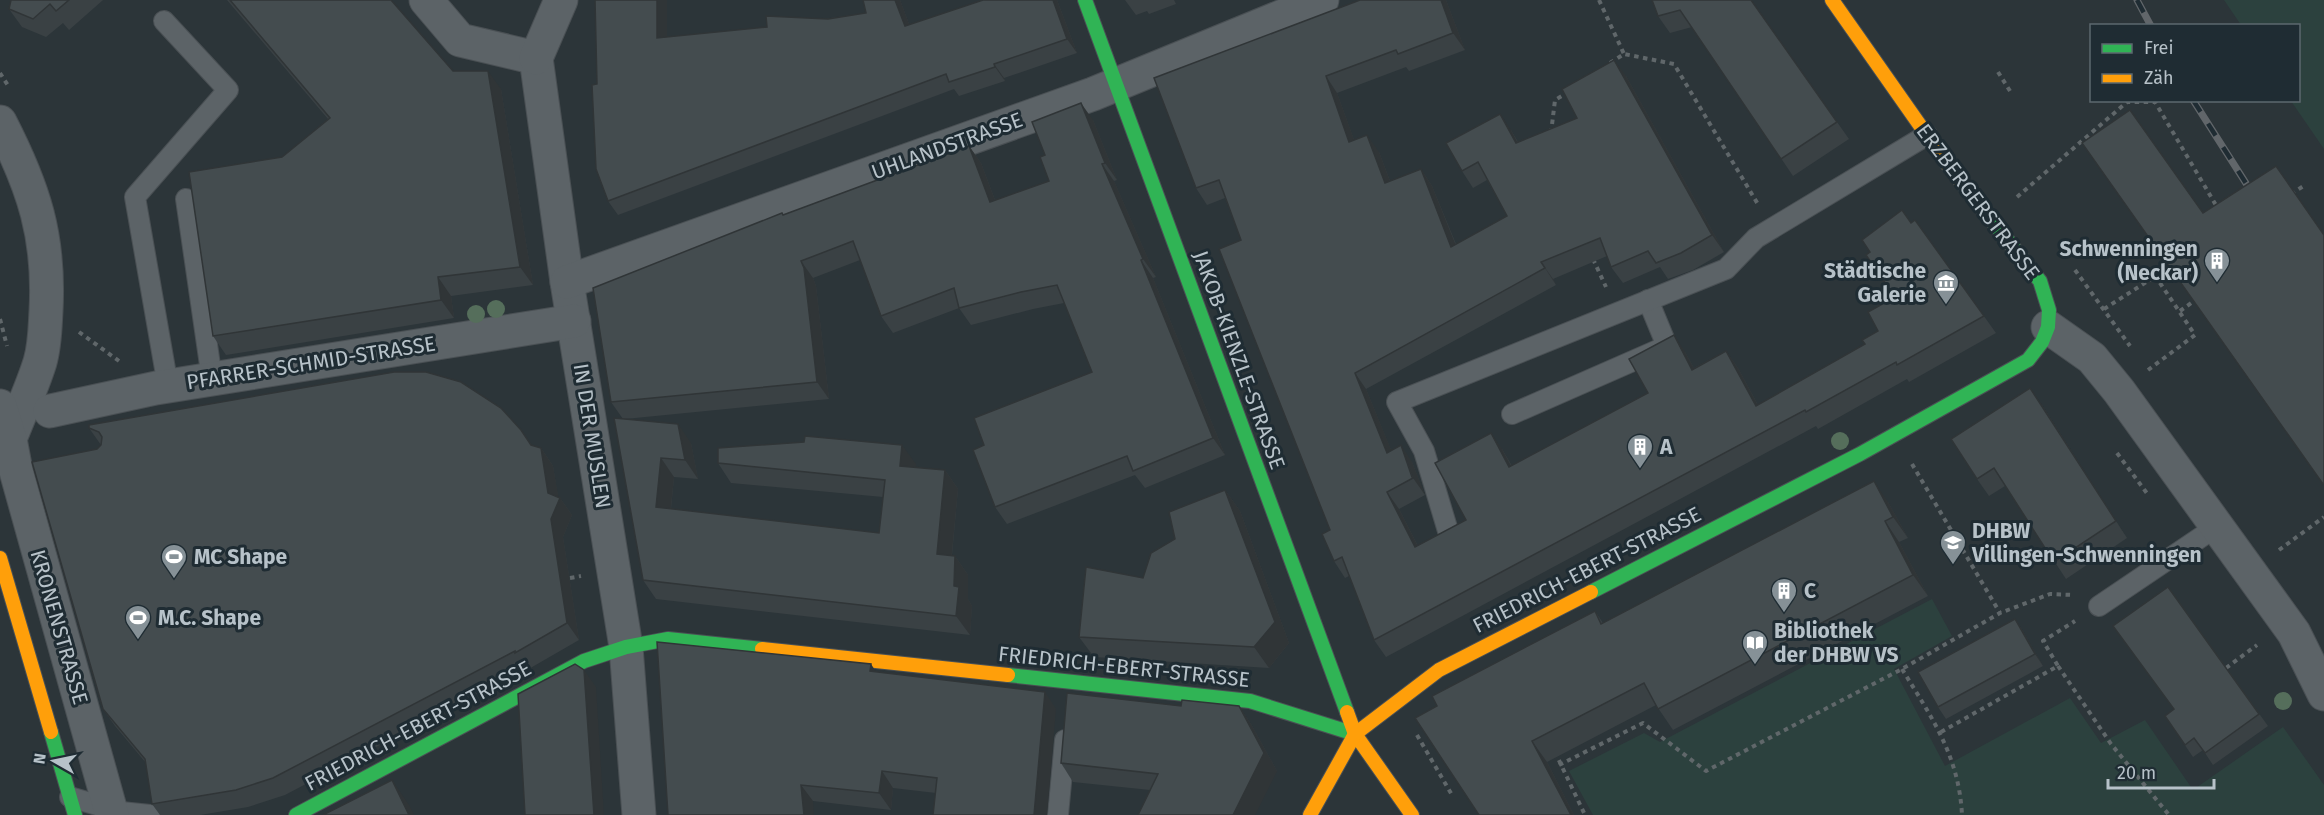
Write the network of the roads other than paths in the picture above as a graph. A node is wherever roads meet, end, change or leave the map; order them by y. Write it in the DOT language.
graph roads {
  1 [pos="426,0"];
  2 [pos="561,0"];
  3 [pos="1084,0"];
  4 [pos="1322,0"];
  5 [pos="1832,0"];
  6 [pos="164,21"];
  7 [pos="536,58"];
  8 [pos="1116,85"];
  9 [pos="0,122"];
  10 [pos="1927,135"];
  11 [pos="186,199"];
  12 [pos="567,282"];
  13 [pos="1648,300"];
  14 [pos="574,321"];
  15 [pos="2048,327"];
  16 [pos="212,379"];
  17 [pos="162,387"];
  18 [pos="0,406"];
  19 [pos="50,411"];
  20 [pos="1512,414"];
  21 [pos="12,460"];
  22 [pos="2216,527"];
  23 [pos="1448,531"];
  24 [pos="0,558"];
  25 [pos="2099,606"];
  26 [pos="626,647"];
  27 [pos="2321,677"];
  28 [pos="1067,722"];
  29 [pos="1355,734"];
  30 [pos="73,806"];
  31 [pos="111,811"];
  32 [pos="150,815"];
  33 [pos="296,815"];
  34 [pos="639,815"];
  35 [pos="1058,815"];
  36 [pos="1310,815"];
  37 [pos="1412,815"];
  1 -- 7 [label="street"];
  2 -- 7 [label="street"];
  3 -- 8 [label="street, JAKOB-KIENZLE-STRASSE"];
  4 -- 8 [label="street, UHLANDSTRASSE"];
  5 -- 10 [label="street, ERZBERGERSTRASSE"];
  6 -- 17 [label="lane"];
  7 -- 12 [label="street, IN DER MUSLEN"];
  8 -- 12 [label="street, UHLANDSTRASSE"];
  8 -- 29 [label="street, JAKOB-KIENZLE-STRASSE"];
  9 -- 21 [label="street"];
  10 -- 13 [label="lane"];
  10 -- 15 [label="street, ERZBERGERSTRASSE"];
  11 -- 16 [label="lane"];
  12 -- 14 [label="street, IN DER MUSLEN"];
  13 -- 20 [label="lane"];
  13 -- 23 [label="lane"];
  14 -- 16 [label="street, PFARRER-SCHMID-STRASSE"];
  14 -- 26 [label="street, IN DER MUSLEN"];
  15 -- 22 [label="street"];
  15 -- 29 [label="street, FRIEDRICH-EBERT-STRASSE"];
  16 -- 17 [label="street, PFARRER-SCHMID-STRASSE"];
  17 -- 19 [label="street, PFARRER-SCHMID-STRASSE"];
  18 -- 21 [label="street, KRONENSTRASSE"];
  21 -- 31 [label="street, KRONENSTRASSE"];
  22 -- 25 [label="lane"];
  22 -- 27 [label="street"];
  24 -- 30 [label="street, KRONENSTRASSE"];
  26 -- 29 [label="street, FRIEDRICH-EBERT-STRASSE"];
  26 -- 33 [label="street, FRIEDRICH-EBERT-STRASSE"];
  26 -- 34 [label="street, IN DER MUSLEN"];
  28 -- 35 [label="lane"];
  29 -- 36 [label="street"];
  29 -- 37 [label="street, JAKOB-KIENZLE-STRASSE"];
  30 -- 31 [label="lane"];
  31 -- 32 [label="lane"];
}
